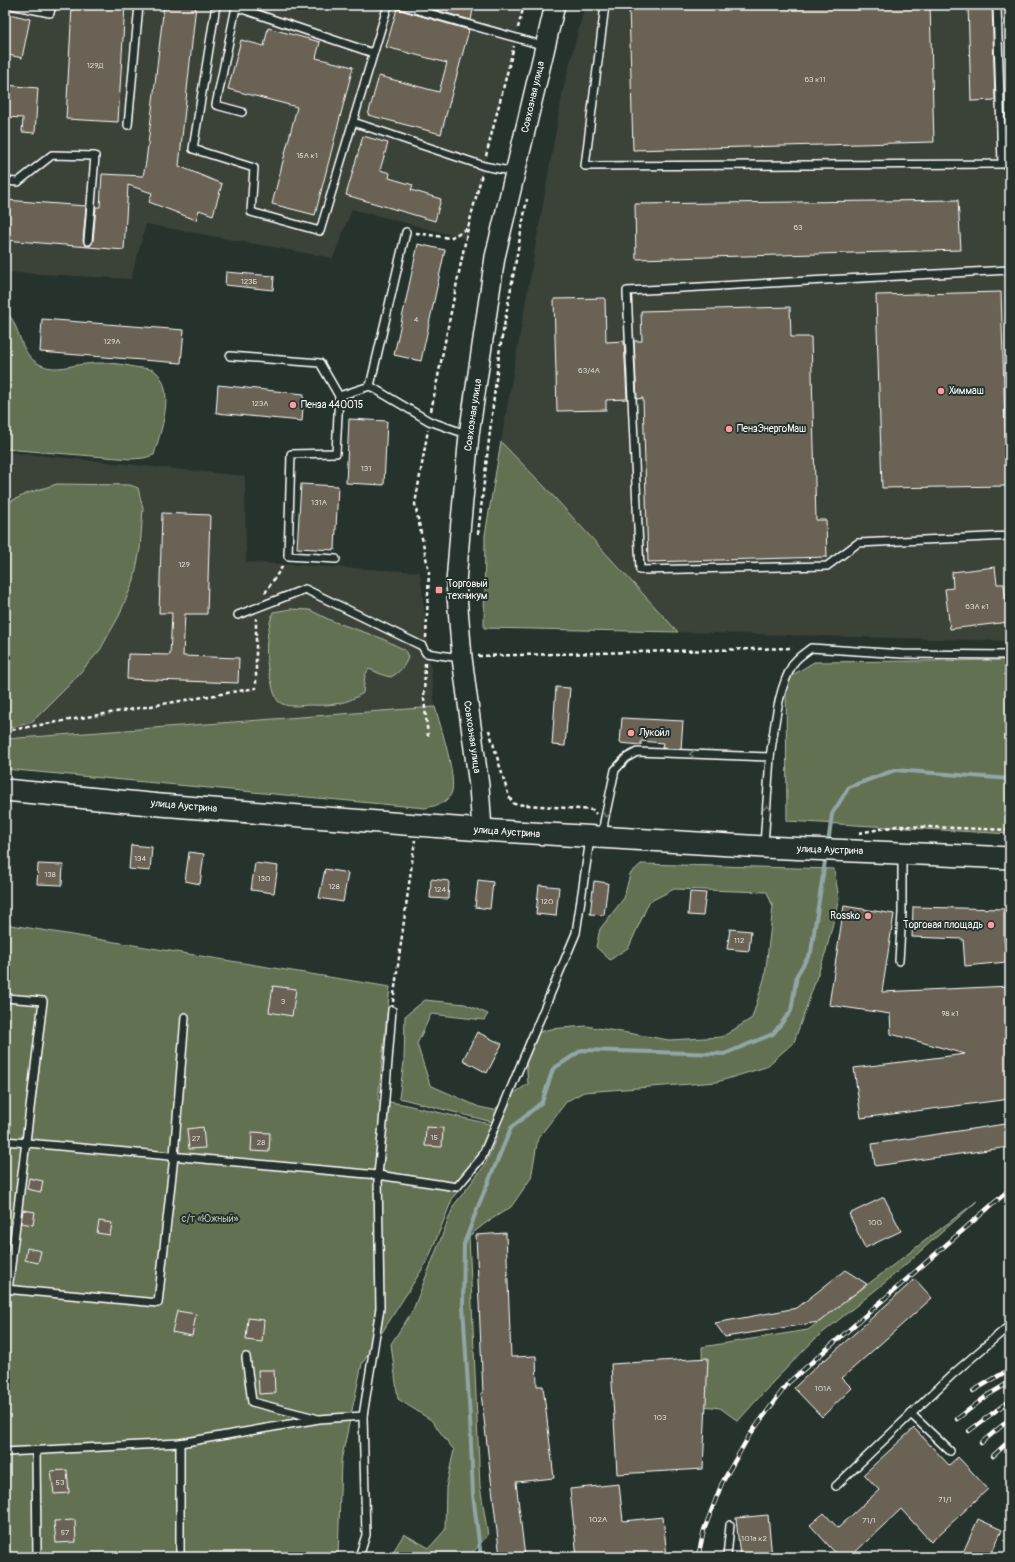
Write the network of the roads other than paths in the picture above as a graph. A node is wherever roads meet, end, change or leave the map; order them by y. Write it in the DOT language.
graph roads {
  1 [pos="11,5"];
  2 [pos="52,5"];
  3 [pos="139,5"];
  4 [pos="216,5"];
  5 [pos="388,5"];
  6 [pos="400,5"];
  7 [pos="555,5"];
  8 [pos="605,5"];
  9 [pos="997,5"];
  10 [pos="545,46"];
  11 [pos="373,53"];
  12 [pos="242,112"];
  13 [pos="353,122"];
  14 [pos="128,125"];
  15 [pos="515,172"];
  16 [pos="5,181"];
  17 [pos="406,232"];
  18 [pos="88,241"];
  19 [pos="1009,270"];
  20 [pos="230,356"];
  21 [pos="370,386"];
  22 [pos="339,396"];
  23 [pos="469,435"];
  24 [pos="1010,536"];
  25 [pos="336,558"];
  26 [pos="238,615"];
  27 [pos="1010,655"];
  28 [pos="470,657"];
  29 [pos="770,757"];
  30 [pos="5,790"];
  31 [pos="482,830"];
  32 [pos="599,832"];
  33 [pos="764,847"];
  34 [pos="902,853"];
  35 [pos="1010,858"];
  36 [pos="899,961"];
  37 [pos="5,998"];
  38 [pos="392,1010"];
  39 [pos="185,1017"];
  40 [pos="5,1141"];
  41 [pos="27,1143"];
  42 [pos="174,1156"];
  43 [pos="378,1175"];
  44 [pos="7,1290"];
  45 [pos="1010,1325"];
  46 [pos="246,1357"];
  47 [pos="911,1414"];
  48 [pos="363,1416"];
  49 [pos="319,1419"];
  50 [pos="180,1443"];
  51 [pos="36,1450"];
  52 [pos="950,1451"];
  53 [pos="5,1452"];
  54 [pos="836,1486"];
  55 [pos="730,1525"];
  56 [pos="37,1557"];
  57 [pos="180,1557"];
  58 [pos="359,1557"];
  59 [pos="728,1557"];
  1 -- 2 [label="lane"];
  3 -- 14 [label="lane"];
  4 -- 13 [label="lane"];
  5 -- 11 [label="lane"];
  6 -- 10 [label="lane"];
  7 -- 10 [label="main road, Совхозная улица"];
  8 -- 9 [label="lane"];
  10 -- 15 [label="main road, Совхозная улица"];
  11 -- 12 [label="lane"];
  11 -- 13 [label="lane"];
  13 -- 15 [label="lane"];
  15 -- 23 [label="main road, Совхозная улица"];
  16 -- 18 [label="lane"];
  17 -- 21 [label="lane"];
  19 -- 24 [label="lane"];
  20 -- 22 [label="lane"];
  21 -- 22 [label="lane"];
  21 -- 23 [label="lane"];
  22 -- 25 [label="lane"];
  23 -- 28 [label="main road, Совхозная улица"];
  26 -- 28 [label="lane"];
  27 -- 29 [label="lane"];
  28 -- 31 [label="main road, Совхозная улица"];
  29 -- 32 [label="lane, one-way"];
  33 -- 29 [label="lane, one-way"];
  30 -- 31 [label="main road, улица Аустрина"];
  31 -- 32 [label="main road, улица Аустрина"];
  32 -- 33 [label="main road, улица Аустрина"];
  32 -- 43 [label="lane"];
  33 -- 34 [label="main road, улица Аустрина"];
  34 -- 35 [label="main road, улица Аустрина"];
  34 -- 36 [label="lane"];
  37 -- 41 [label="lane"];
  38 -- 43 [label="lane"];
  39 -- 42 [label="lane"];
  40 -- 41 [label="lane"];
  41 -- 42 [label="lane"];
  41 -- 44 [label="lane"];
  42 -- 43 [label="lane"];
  42 -- 44 [label="lane"];
  43 -- 48 [label="lane"];
  45 -- 47 [label="lane"];
  46 -- 49 [label="lane"];
  47 -- 52 [label="lane"];
  47 -- 54 [label="lane"];
  48 -- 49 [label="lane"];
  48 -- 58 [label="lane"];
  49 -- 50 [label="lane"];
  50 -- 51 [label="lane"];
  50 -- 57 [label="lane"];
  51 -- 53 [label="lane"];
  51 -- 56 [label="lane"];
  55 -- 59 [label="lane"];
}
